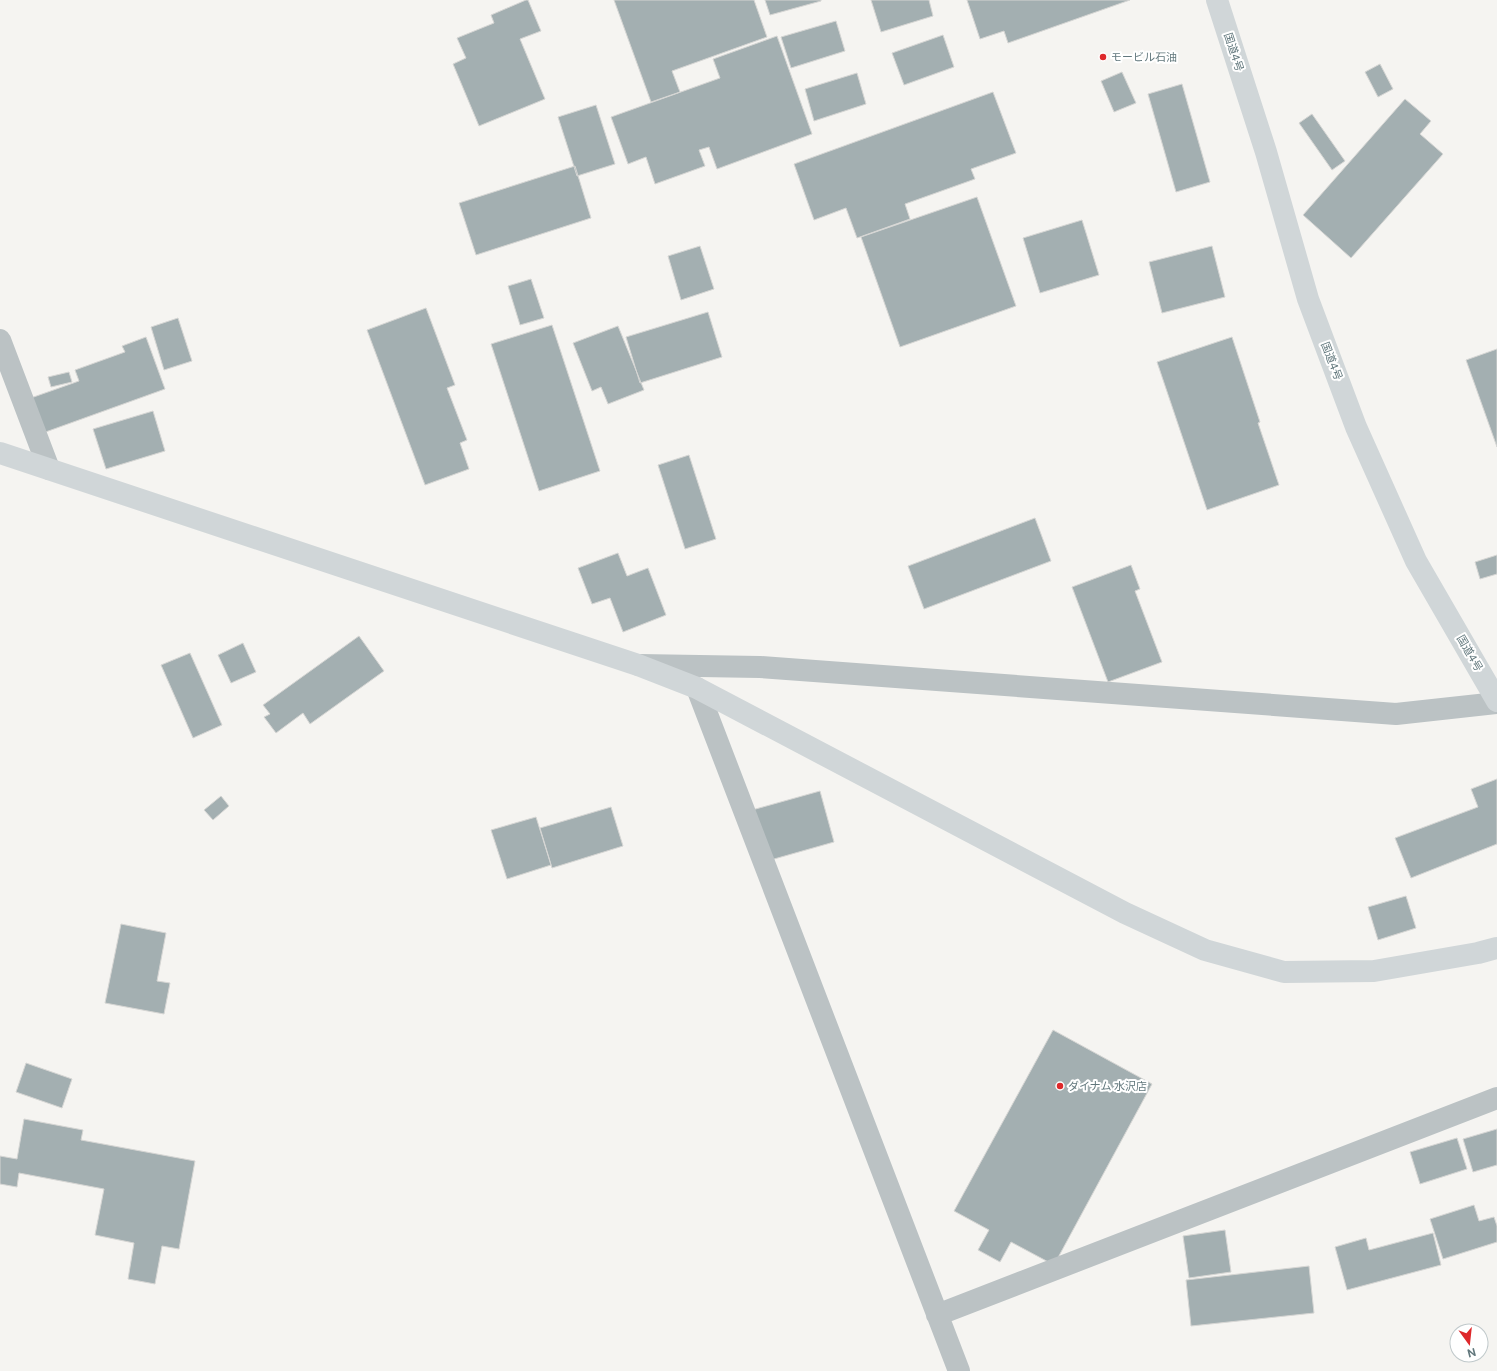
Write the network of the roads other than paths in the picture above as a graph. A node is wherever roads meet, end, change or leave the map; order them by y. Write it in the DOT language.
graph roads {
  1 [pos="1217,0"];
  2 [pos="0,340"];
  3 [pos="0,453"];
  4 [pos="49,469"];
  5 [pos="638,664"];
  6 [pos="697,688"];
  7 [pos="1497,702"];
  8 [pos="1497,948"];
  9 [pos="1497,1098"];
  10 [pos="937,1315"];
  11 [pos="959,1371"];
  1 -- 7 [label="main road, 国道4号"];
  2 -- 4 [label="street"];
  3 -- 4 [label="main road"];
  4 -- 5 [label="main road"];
  5 -- 6 [label="main road"];
  5 -- 7 [label="street"];
  6 -- 8 [label="main road"];
  6 -- 10 [label="street"];
  9 -- 10 [label="street"];
  10 -- 11 [label="street"];
}
